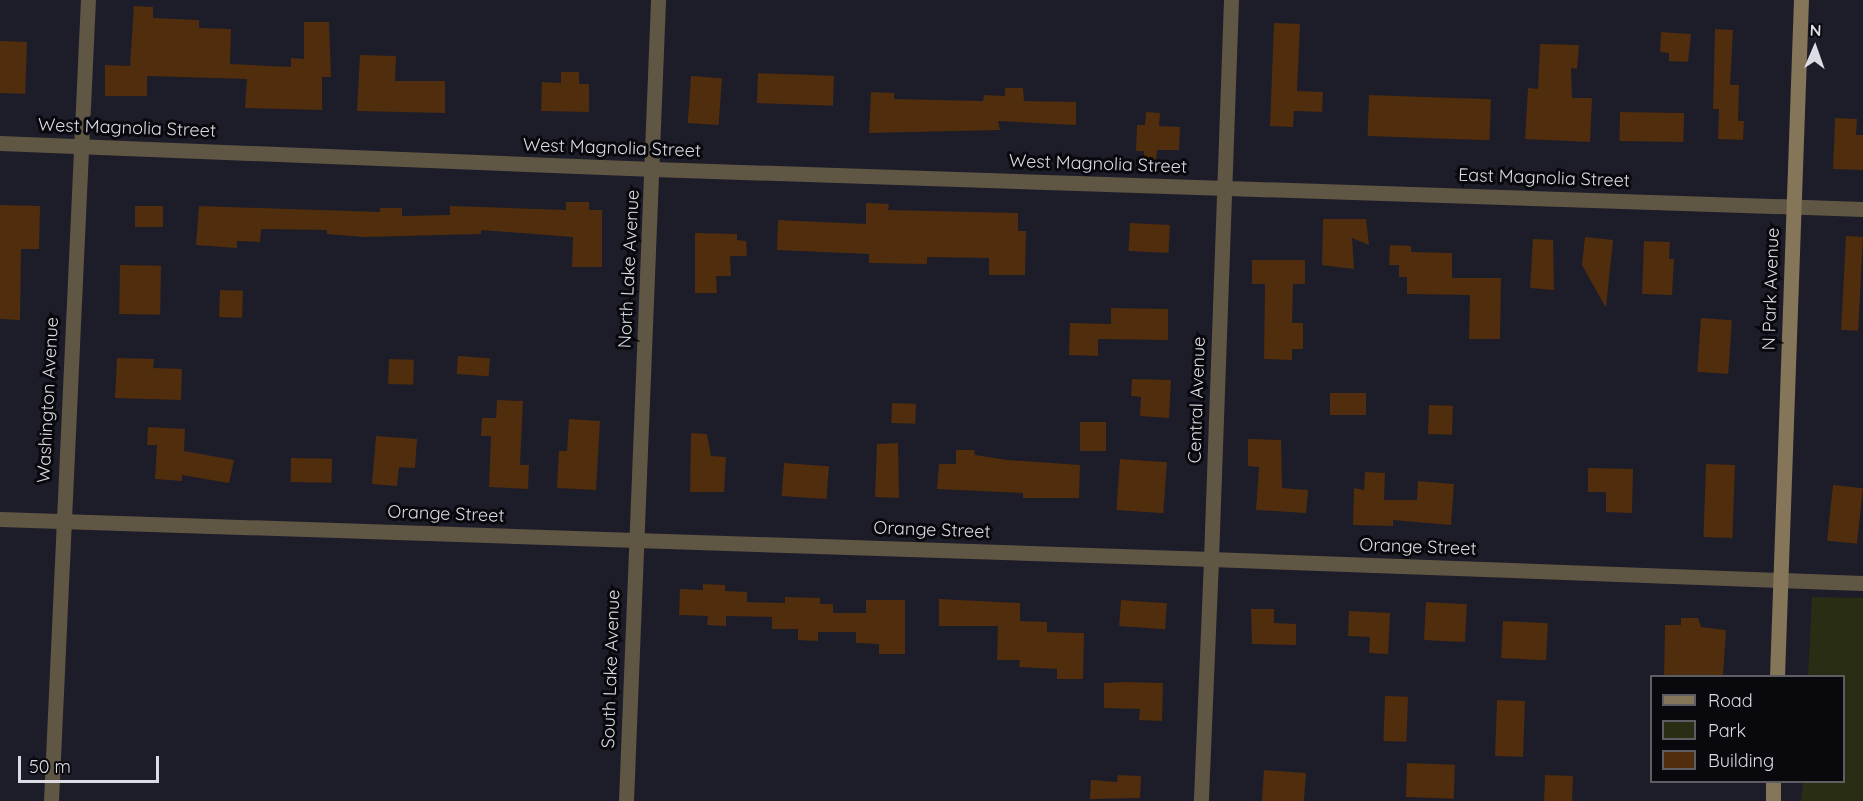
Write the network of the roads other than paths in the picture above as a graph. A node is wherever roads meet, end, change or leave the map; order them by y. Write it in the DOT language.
graph roads {
  1 [pos="87,0"];
  2 [pos="658,0"];
  3 [pos="1231,0"];
  4 [pos="1801,0"];
  5 [pos="0,143"];
  6 [pos="82,145"];
  7 [pos="653,170"];
  8 [pos="1223,187"];
  9 [pos="1794,206"];
  10 [pos="1863,209"];
  11 [pos="0,519"];
  12 [pos="63,521"];
  13 [pos="636,539"];
  14 [pos="1211,559"];
  15 [pos="1781,580"];
  16 [pos="1863,583"];
  17 [pos="1777,675"];
  18 [pos="1773,783"];
  19 [pos="51,801"];
  20 [pos="626,801"];
  21 [pos="1201,801"];
  22 [pos="1773,801"];
  1 -- 6 [label="street, Washington Avenue"];
  2 -- 7 [label="street, North Lake Avenue"];
  3 -- 8 [label="street, Central Avenue"];
  4 -- 9 [label="main road, N Park Avenue"];
  5 -- 6 [label="street, West Magnolia Street"];
  6 -- 7 [label="street, West Magnolia Street"];
  6 -- 12 [label="street, Washington Avenue"];
  7 -- 8 [label="street, West Magnolia Street"];
  7 -- 13 [label="street, North Lake Avenue"];
  8 -- 9 [label="street, East Magnolia Street"];
  8 -- 14 [label="street, Central Avenue"];
  9 -- 10 [label="street, East Magnolia Street"];
  9 -- 15 [label="main road, N Park Avenue"];
  11 -- 12 [label="street, Orange Street"];
  12 -- 13 [label="street, Orange Street"];
  12 -- 19 [label="street, Washington Avenue"];
  13 -- 14 [label="street, Orange Street"];
  13 -- 20 [label="street, South Lake Avenue"];
  14 -- 15 [label="street, Orange Street"];
  14 -- 21 [label="street, Central Avenue"];
  15 -- 16 [label="street, Orange Street"];
  15 -- 17 [label="main road, N Park Avenue"];
  18 -- 22 [label="main road"];
}
